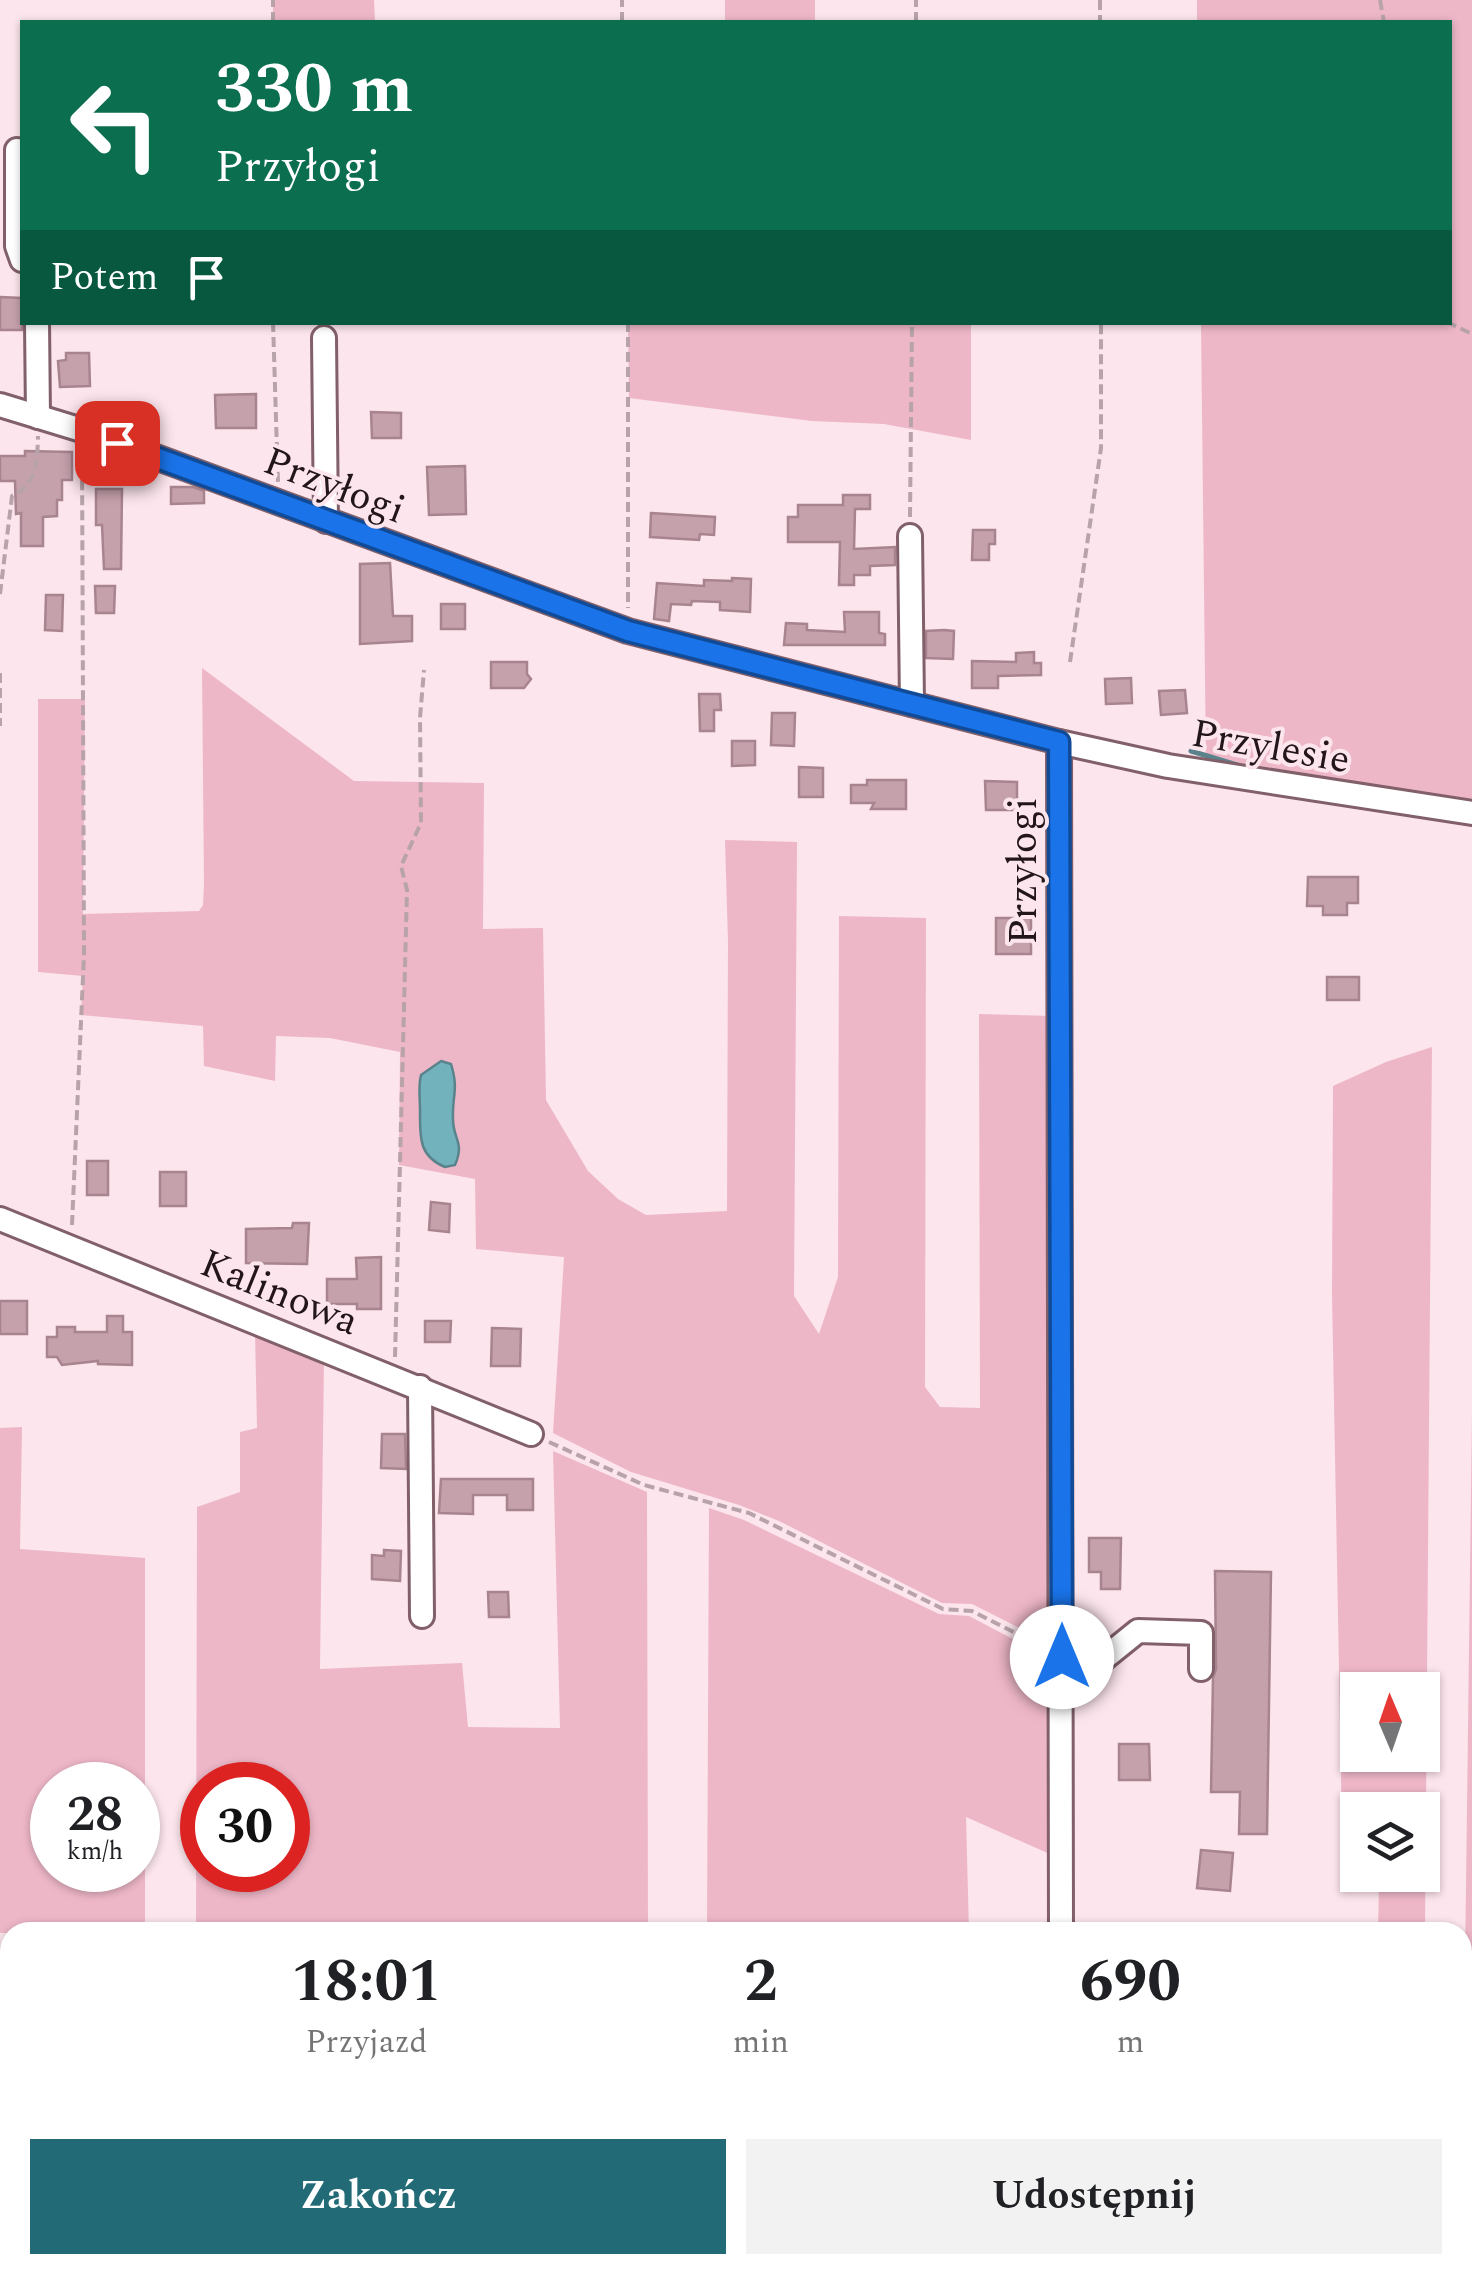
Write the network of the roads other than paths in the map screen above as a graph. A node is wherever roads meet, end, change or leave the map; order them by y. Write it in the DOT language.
graph roads {
  1 [pos="17,150"];
  2 [pos="20,254"];
  3 [pos="36,325"];
  4 [pos="324,338"];
  5 [pos="0,405"];
  6 [pos="38,417"];
  7 [pos="326,521"];
  8 [pos="910,536"];
  9 [pos="912,704"];
  10 [pos="1059,742"];
  11 [pos="1472,814"];
  12 [pos="0,1219"];
  13 [pos="420,1388"];
  14 [pos="532,1434"];
  15 [pos="422,1616"];
  16 [pos="1200,1668"];
  17 [pos="1062,1693"];
  18 [pos="1061,1922"];
  1 -- 2 [label="street"];
  3 -- 6 [label="street"];
  4 -- 7 [label="street"];
  5 -- 6 [label="street, Przyłogi"];
  6 -- 7 [label="street, Przyłogi"];
  7 -- 9 [label="street, Przyłogi"];
  8 -- 9 [label="street"];
  9 -- 10 [label="street, Przyłogi"];
  10 -- 11 [label="street, Przylesie"];
  10 -- 17 [label="street, Przyłogi"];
  12 -- 13 [label="street, Kalinowa"];
  13 -- 14 [label="street, Kalinowa"];
  13 -- 15 [label="street"];
  16 -- 17 [label="street"];
  17 -- 18 [label="street, Przyłogi"];
}
